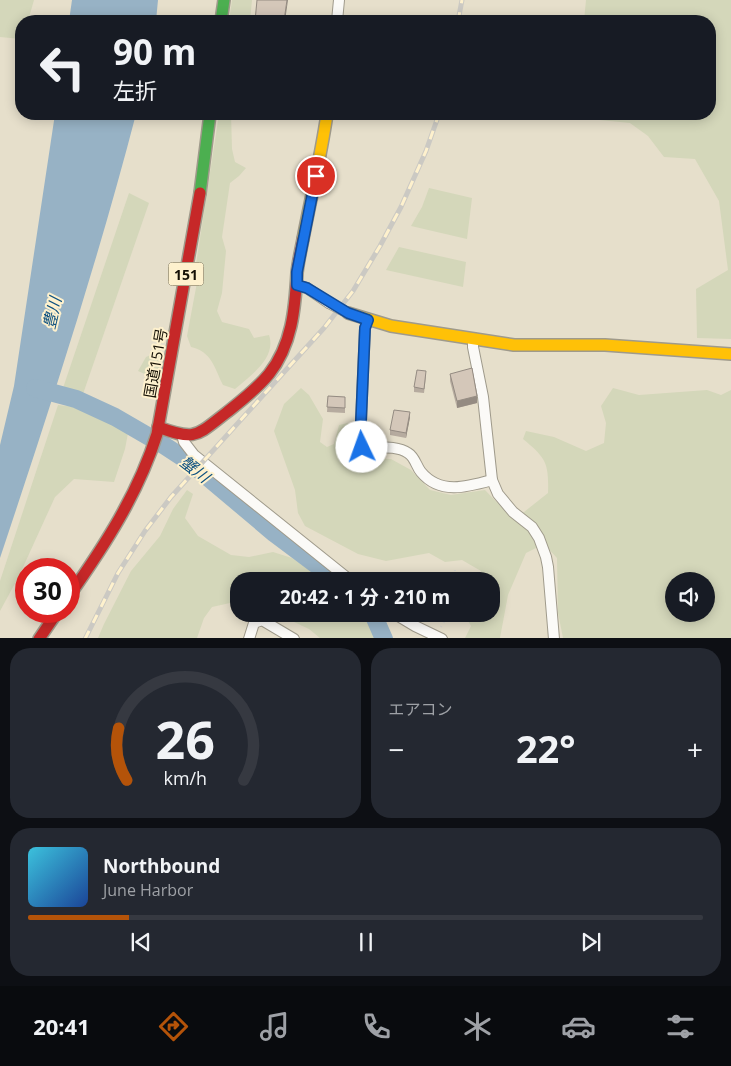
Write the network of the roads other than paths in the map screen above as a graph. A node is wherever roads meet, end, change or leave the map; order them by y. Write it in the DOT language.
graph roads {
  1 [pos="224,0"];
  2 [pos="339,0"];
  3 [pos="222,15"];
  4 [pos="338,15"];
  5 [pos="209,120"];
  6 [pos="326,120"];
  7 [pos="297,285"];
  8 [pos="348,313"];
  9 [pos="368,320"];
  10 [pos="473,339"];
  11 [pos="731,354"];
  12 [pos="158,431"];
  13 [pos="182,436"];
  14 [pos="492,480"];
  15 [pos="340,572"];
  16 [pos="80,580"];
  17 [pos="408,622"];
  18 [pos="50,623"];
  19 [pos="439,637"];
  20 [pos="39,638"];
  21 [pos="249,638"];
  22 [pos="294,638"];
  23 [pos="554,638"];
  1 -- 3 [label="main road"];
  2 -- 4 [label="street"];
  5 -- 12 [label="main road, 国道151号 / 151"];
  6 -- 7 [label="main road"];
  7 -- 8 [label="street, bridge"];
  7 -- 13 [label="main road"];
  8 -- 9 [label="main road"];
  9 -- 10 [label="main road"];
  9 -- 14 [label="street"];
  10 -- 11 [label="main road"];
  10 -- 14 [label="street"];
  12 -- 13 [label="main road"];
  12 -- 16 [label="main road, 国道151号 / 151"];
  13 -- 15 [label="street"];
  14 -- 23 [label="street"];
  17 -- 19 [label="street"];
  18 -- 20 [label="main road"];
  21 -- 22 [label="street"];
}
